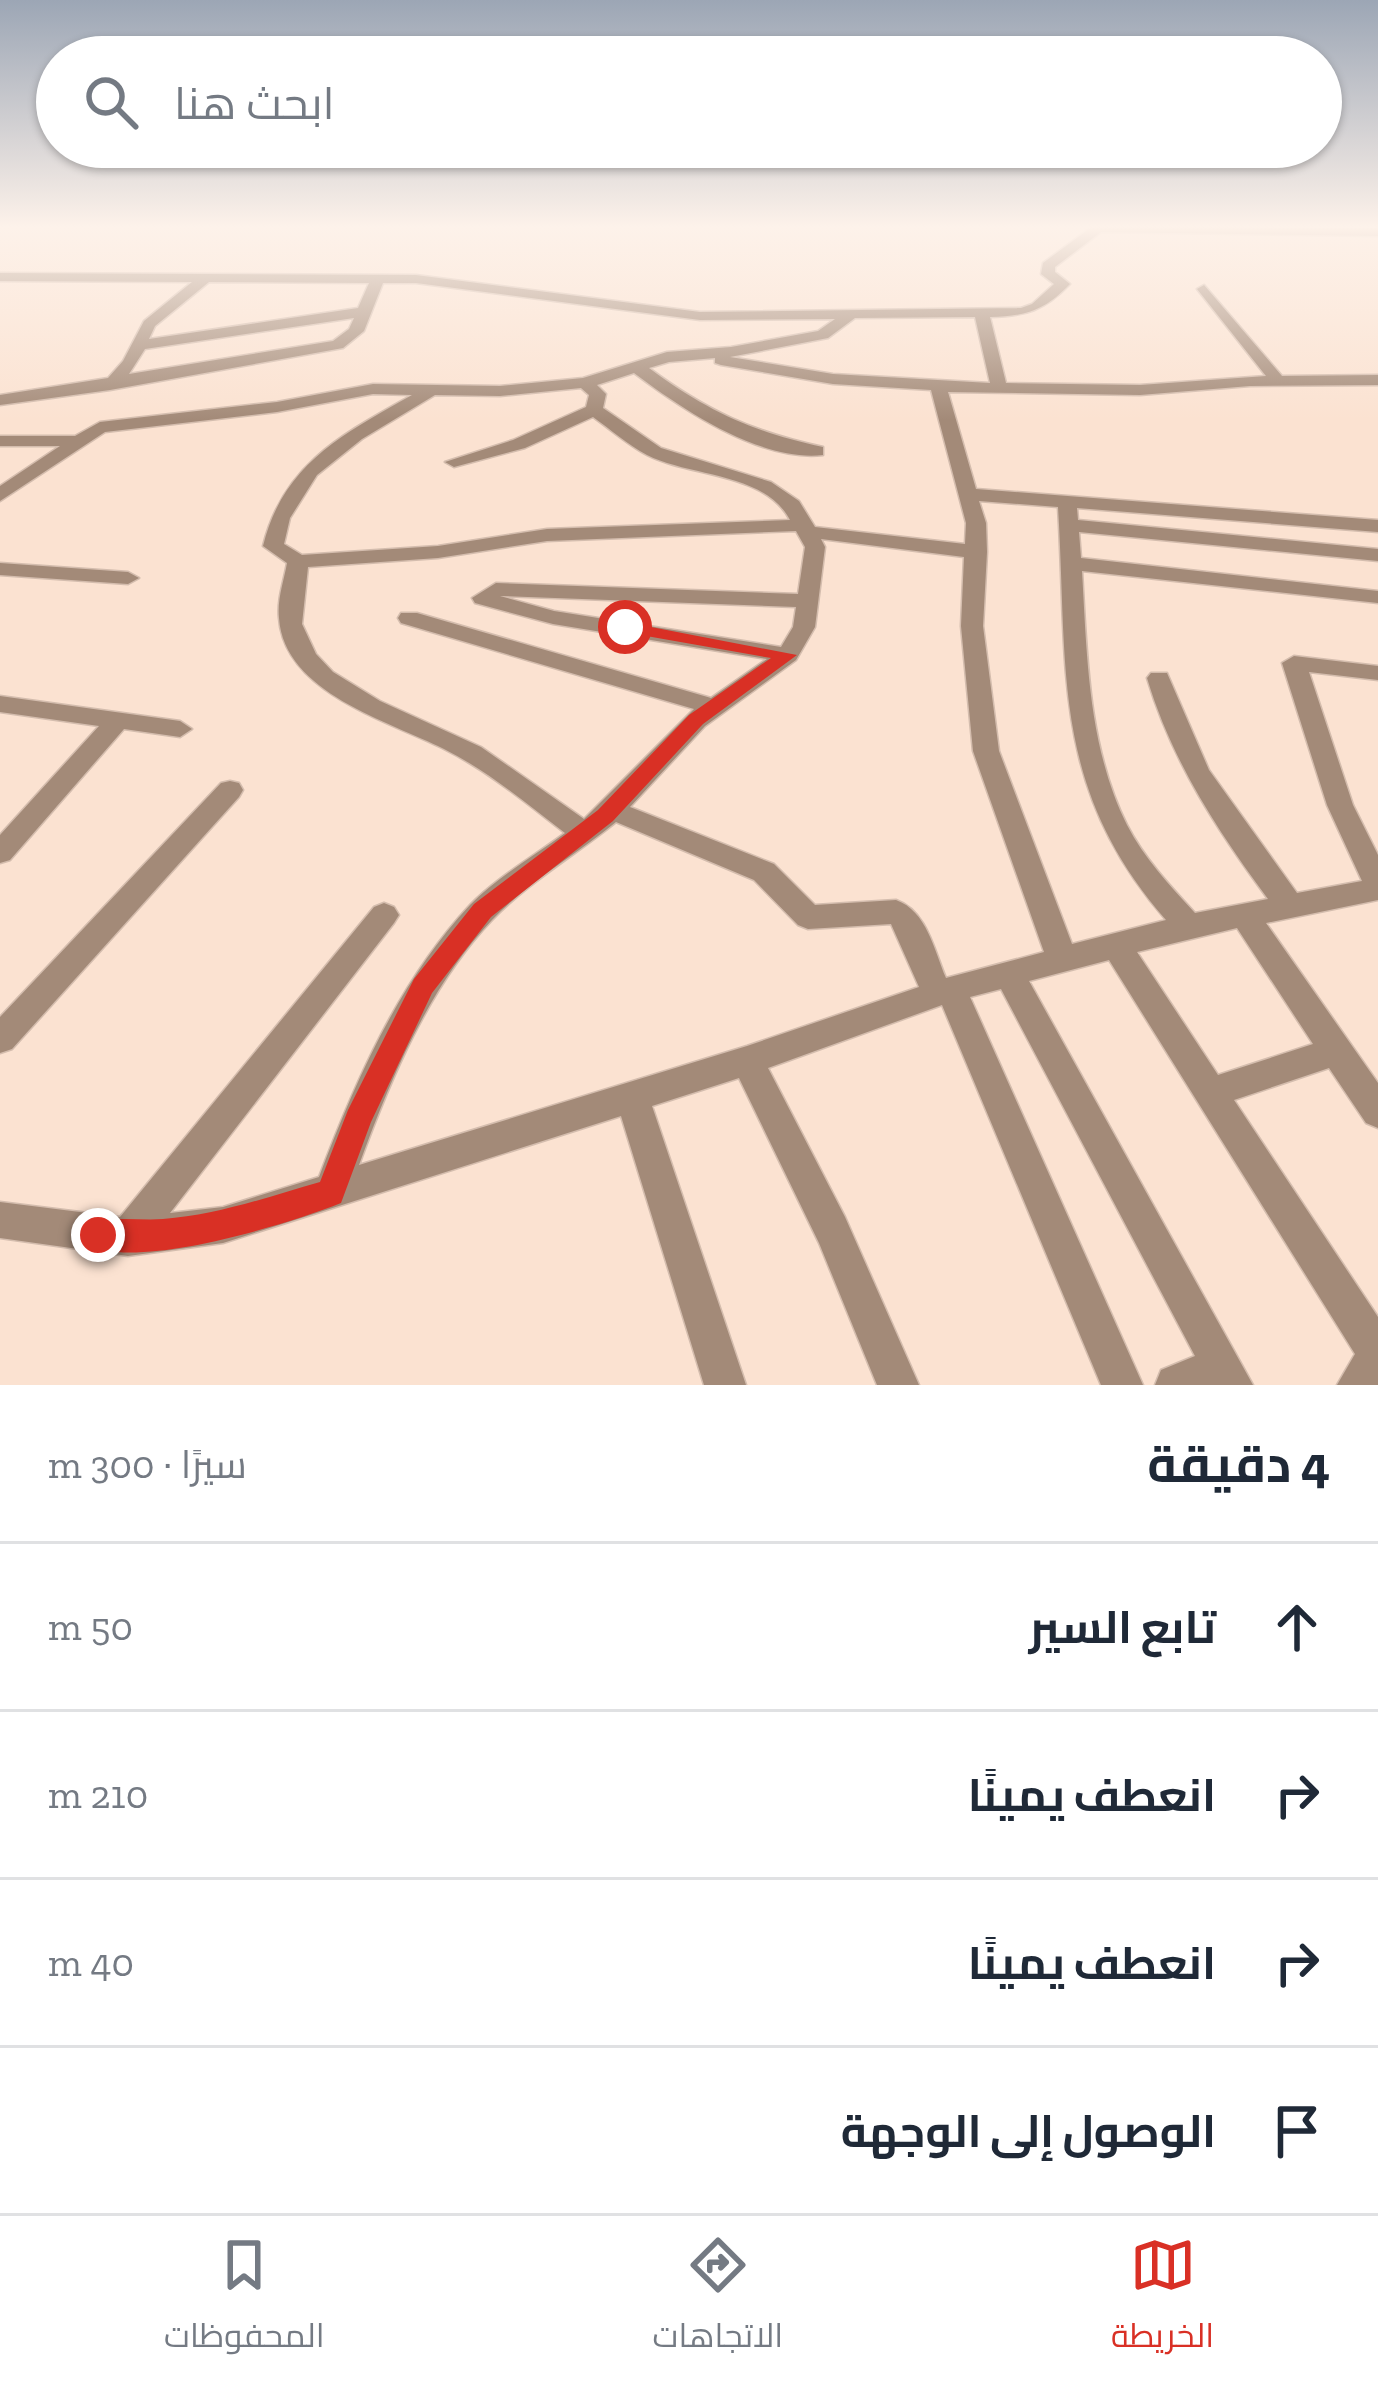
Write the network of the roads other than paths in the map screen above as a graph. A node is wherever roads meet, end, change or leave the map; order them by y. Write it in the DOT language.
graph roads {
  1 [pos="190,291"];
  2 [pos="372,291"];
  3 [pos="481,291"];
  4 [pos="1057,291"];
  5 [pos="1205,291"];
  6 [pos="363,312"];
  7 [pos="854,312"];
  8 [pos="981,312"];
  9 [pos="140,345"];
  10 [pos="705,356"];
  11 [pos="636,366"];
  12 [pos="169,374"];
  13 [pos="1378,380"];
  14 [pos="1278,381"];
  15 [pos="584,383"];
  16 [pos="110,385"];
  17 [pos="939,386"];
  18 [pos="999,387"];
  19 [pos="430,391"];
  20 [pos="34,396"];
  21 [pos="0,400"];
  22 [pos="594,410"];
  23 [pos="174,417"];
  24 [pos="0,440"];
  25 [pos="79,441"];
  26 [pos="817,451"];
  27 [pos="454,462"];
  28 [pos="970,494"];
  29 [pos="0,495"];
  30 [pos="1068,514"];
  31 [pos="1378,526"];
  32 [pos="808,529"];
  33 [pos="977,552"];
  34 [pos="1378,555"];
  35 [pos="298,561"];
  36 [pos="1070,563"];
  37 [pos="0,569"];
  38 [pos="128,578"];
  39 [pos="1378,597"];
  40 [pos="807,601"];
  41 [pos="409,618"];
  42 [pos="788,655"];
  43 [pos="1378,673"];
  44 [pos="1159,679"];
  45 [pos="0,704"];
  46 [pos="714,707"];
  47 [pos="116,721"];
  48 [pos="180,729"];
  49 [pos="230,790"];
  50 [pos="612,809"];
  51 [pos="585,834"];
  52 [pos="0,853"];
  53 [pos="1376,890"];
  54 [pos="1289,905"];
  55 [pos="1244,915"];
  56 [pos="384,916"];
  57 [pos="1189,926"];
  58 [pos="1117,947"];
  59 [pos="1063,961"];
  60 [pos="1009,974"];
  61 [pos="944,992"];
  62 [pos="6,1024"];
  63 [pos="1336,1051"];
  64 [pos="747,1060"];
  65 [pos="1208,1093"];
  66 [pos="631,1095"];
  67 [pos="1378,1112"];
  68 [pos="331,1193"];
  69 [pos="0,1220"];
  70 [pos="128,1237"];
  71 [pos="1378,1355"];
  72 [pos="1226,1376"];
  73 [pos="725,1385"];
  74 [pos="898,1385"];
  75 [pos="1122,1385"];
  76 [pos="1176,1385"];
  77 [pos="1358,1385"];
  1 -- 9 [label="street"];
  2 -- 6 [label="street"];
  3 -- 7 [label="street"];
  4 -- 8 [label="street"];
  5 -- 14 [label="street"];
  6 -- 9 [label="street"];
  6 -- 12 [label="street"];
  7 -- 8 [label="street"];
  7 -- 10 [label="street"];
  8 -- 18 [label="street"];
  9 -- 16 [label="street"];
  10 -- 11 [label="street"];
  10 -- 17 [label="street"];
  11 -- 15 [label="street"];
  11 -- 26 [label="street"];
  12 -- 16 [label="street"];
  12 -- 23 [label="street"];
  13 -- 14 [label="street"];
  14 -- 18 [label="street"];
  15 -- 19 [label="street"];
  15 -- 22 [label="street"];
  16 -- 20 [label="street"];
  17 -- 18 [label="street"];
  17 -- 28 [label="street"];
  19 -- 23 [label="street"];
  19 -- 35 [label="street"];
  20 -- 21 [label="street"];
  20 -- 24 [label="street"];
  22 -- 27 [label="street"];
  22 -- 32 [label="street"];
  23 -- 25 [label="street"];
  24 -- 25 [label="street"];
  25 -- 29 [label="street"];
  28 -- 30 [label="street"];
  28 -- 33 [label="street"];
  30 -- 31 [label="street"];
  30 -- 34 [label="street"];
  30 -- 36 [label="street"];
  32 -- 33 [label="street"];
  32 -- 35 [label="street"];
  32 -- 40 [label="street"];
  33 -- 59 [label="street"];
  35 -- 51 [label="street"];
  36 -- 39 [label="street"];
  36 -- 57 [label="street"];
  37 -- 38 [label="street"];
  40 -- 42 [label="street"];
  40 -- 42 [label="street"];
  41 -- 46 [label="street"];
  42 -- 46 [label="street"];
  43 -- 53 [label="street"];
  44 -- 54 [label="street"];
  45 -- 47 [label="street"];
  46 -- 50 [label="street"];
  47 -- 48 [label="street"];
  47 -- 52 [label="street"];
  49 -- 62 [label="street"];
  50 -- 51 [label="street"];
  50 -- 61 [label="street"];
  51 -- 68 [label="street"];
  53 -- 54 [label="street"];
  54 -- 55 [label="street"];
  55 -- 57 [label="street"];
  55 -- 63 [label="street"];
  56 -- 70 [label="street"];
  57 -- 58 [label="street"];
  58 -- 59 [label="street"];
  58 -- 65 [label="street"];
  59 -- 60 [label="street"];
  60 -- 61 [label="street"];
  60 -- 72 [label="street"];
  61 -- 64 [label="street"];
  61 -- 75 [label="street"];
  63 -- 65 [label="street"];
  63 -- 67 [label="street"];
  64 -- 66 [label="street"];
  64 -- 74 [label="street"];
  65 -- 71 [label="street"];
  66 -- 68 [label="street"];
  66 -- 73 [label="street"];
  68 -- 70 [label="street"];
  69 -- 70 [label="street"];
  71 -- 77 [label="street"];
  72 -- 76 [label="street"];
}
